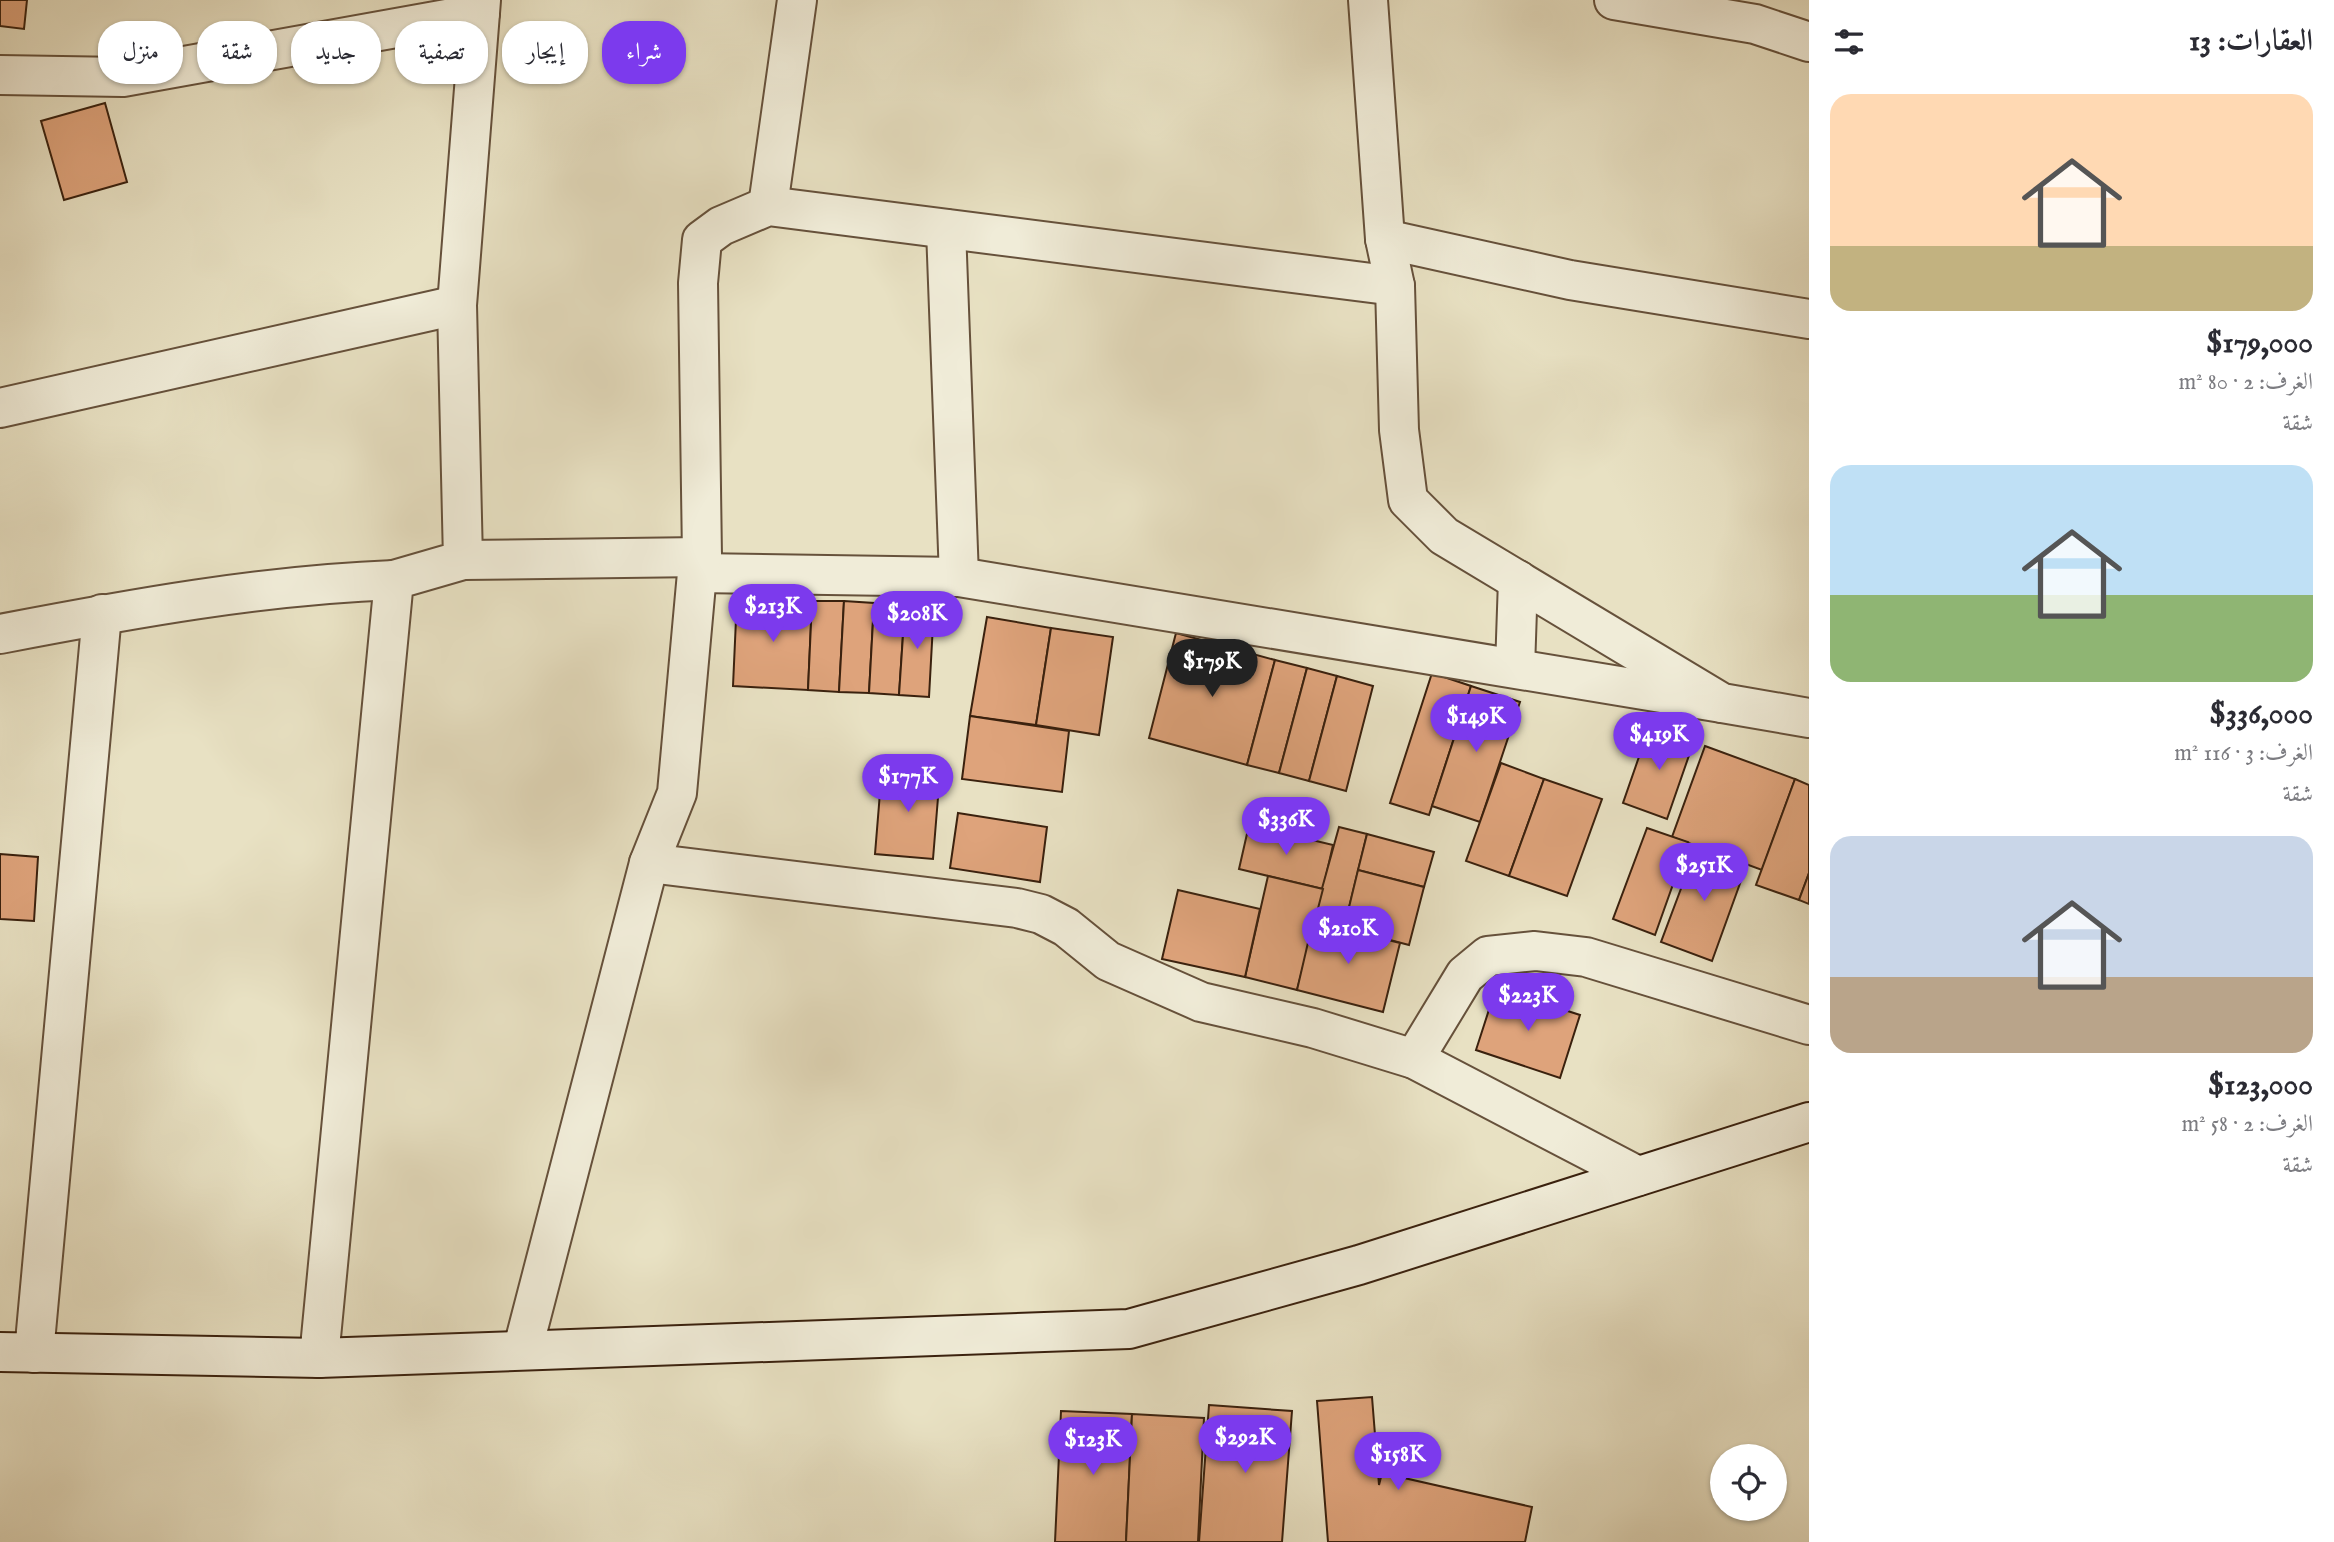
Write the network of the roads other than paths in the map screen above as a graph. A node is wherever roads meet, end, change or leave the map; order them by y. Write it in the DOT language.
graph roads {
  1 [pos="797,0"];
  2 [pos="1368,0"];
  3 [pos="1614,0"];
  4 [pos="481,6"];
  5 [pos="1809,43"];
  6 [pos="0,75"];
  7 [pos="768,206"];
  8 [pos="946,229"];
  9 [pos="1385,239"];
  10 [pos="1395,286"];
  11 [pos="457,305"];
  12 [pos="1809,319"];
  13 [pos="0,408"];
  14 [pos="463,560"];
  15 [pos="699,565"];
  16 [pos="959,577"];
  17 [pos="394,580"];
  18 [pos="1518,580"];
  19 [pos="102,614"];
  20 [pos="0,634"];
  21 [pos="1515,668"];
  22 [pos="1721,703"];
  23 [pos="1809,718"];
  24 [pos="649,863"];
  25 [pos="1809,1025"];
  26 [pos="1414,1059"];
  27 [pos="1809,1122"];
  28 [pos="1638,1176"];
  29 [pos="523,1348"];
  30 [pos="17,1353"];
  31 [pos="318,1358"];
  1 -- 7 [label="street"];
  2 -- 9 [label="street"];
  3 -- 5 [label="street"];
  4 -- 6 [label="street"];
  4 -- 11 [label="street"];
  7 -- 8 [label="street"];
  7 -- 15 [label="street"];
  8 -- 10 [label="street"];
  8 -- 16 [label="street"];
  9 -- 10 [label="street"];
  9 -- 12 [label="street"];
  10 -- 18 [label="street"];
  11 -- 13 [label="street"];
  11 -- 14 [label="street"];
  14 -- 15 [label="street"];
  14 -- 17 [label="street"];
  15 -- 16 [label="street"];
  15 -- 24 [label="street"];
  16 -- 21 [label="street"];
  17 -- 19 [label="street"];
  17 -- 31 [label="street"];
  18 -- 21 [label="street"];
  18 -- 22 [label="street"];
  19 -- 20 [label="street"];
  19 -- 30 [label="street"];
  21 -- 22 [label="street"];
  22 -- 23 [label="street"];
  24 -- 26 [label="street"];
  24 -- 29 [label="street"];
  25 -- 26 [label="street"];
  26 -- 28 [label="street"];
  27 -- 28 [label="street"];
  28 -- 29 [label="street"];
  29 -- 31 [label="street"];
  30 -- 31 [label="street"];
}
